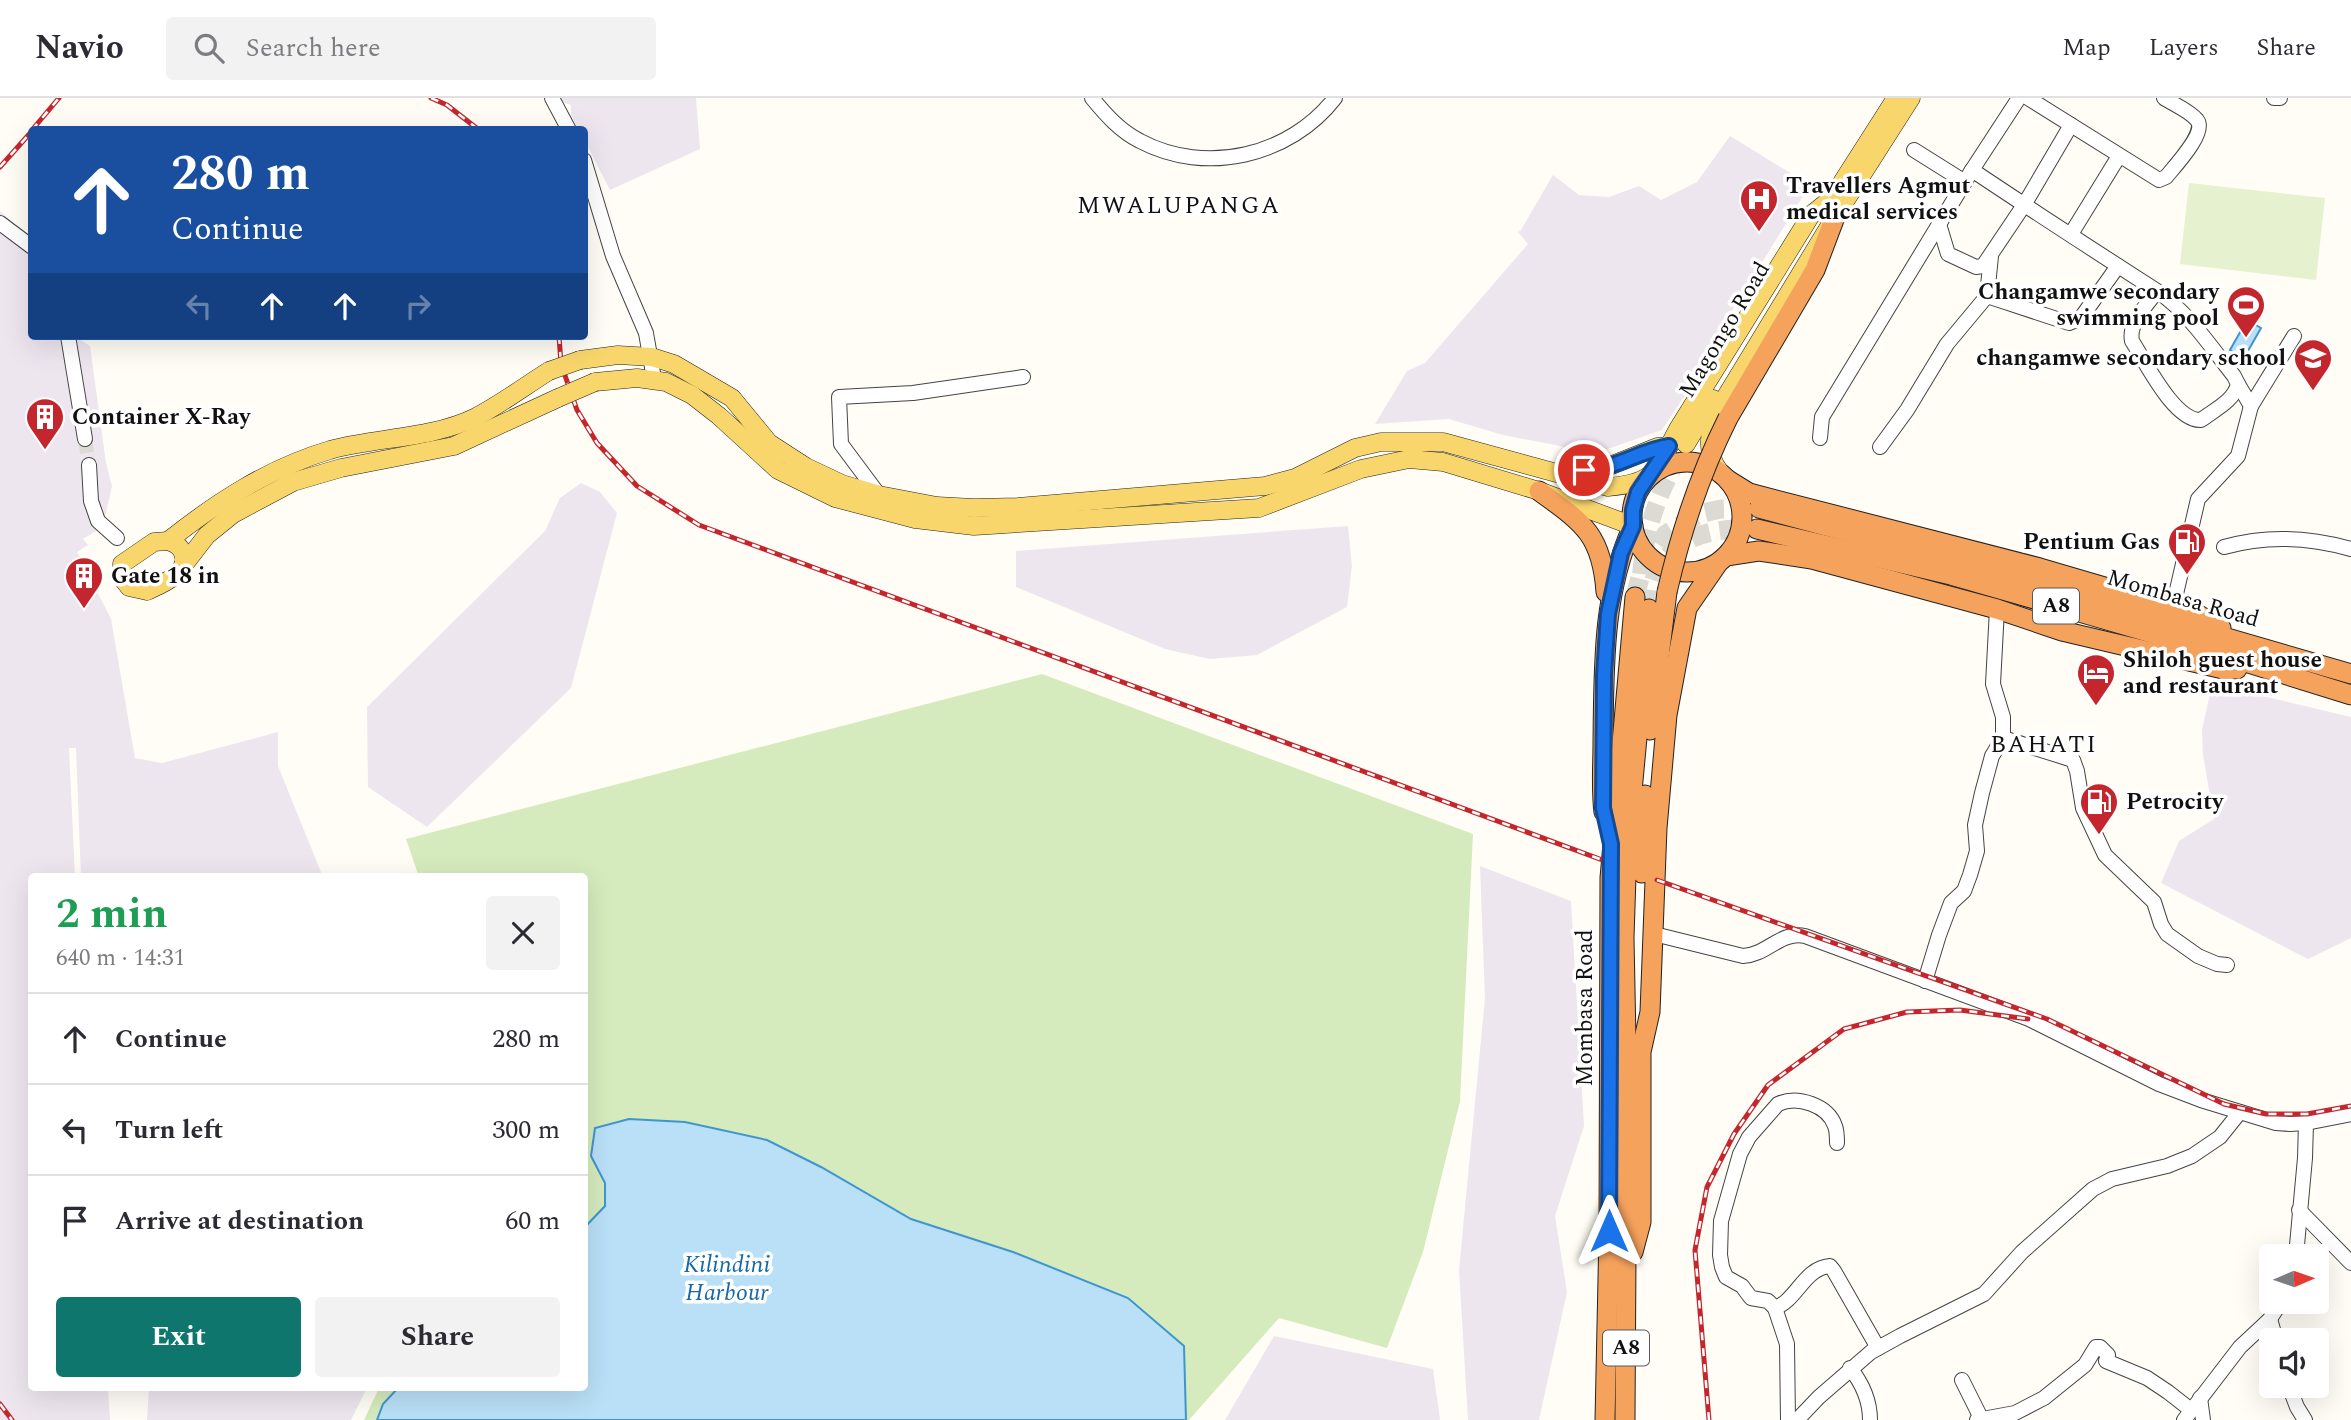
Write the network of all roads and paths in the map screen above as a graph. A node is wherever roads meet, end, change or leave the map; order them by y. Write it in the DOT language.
graph roads {
  1 [pos="552,98"];
  2 [pos="1092,98"];
  3 [pos="1335,98"];
  4 [pos="1885,98"];
  5 [pos="1896,98"];
  6 [pos="1911,98"];
  7 [pos="1924,98"];
  8 [pos="2019,98"];
  9 [pos="2028,98"];
  10 [pos="2164,98"];
  11 [pos="2274,98"];
  12 [pos="2280,98"];
  13 [pos="2071,125"];
  14 [pos="567,126"];
  15 [pos="1873,132"];
  16 [pos="1914,150"];
  17 [pos="2119,156"];
  18 [pos="1870,163"];
  19 [pos="588,173"];
  20 [pos="1968,176"];
  21 [pos="2024,205"];
  22 [pos="1833,208"];
  23 [pos="0,223"];
  24 [pos="1940,224"];
  25 [pos="2071,234"];
  26 [pos="28,244"];
  27 [pos="1992,256"];
  28 [pos="2119,266"];
  29 [pos="2157,291"];
  30 [pos="1987,296"];
  31 [pos="2294,336"];
  32 [pos="69,340"];
  33 [pos="652,357"];
  34 [pos="1024,377"];
  35 [pos="654,379"];
  36 [pos="2238,384"];
  37 [pos="2251,406"];
  38 [pos="1820,438"];
  39 [pos="85,439"];
  40 [pos="1677,445"];
  41 [pos="1880,447"];
  42 [pos="89,465"];
  43 [pos="1551,472"];
  44 [pos="1723,476"];
  45 [pos="1648,478"];
  46 [pos="1539,491"];
  47 [pos="879,495"];
  48 [pos="1759,508"];
  49 [pos="1633,526"];
  50 [pos="1757,528"];
  51 [pos="117,538"];
  52 [pos="168,541"];
  53 [pos="2224,547"];
  54 [pos="2351,548"];
  55 [pos="1722,559"];
  56 [pos="183,566"];
  57 [pos="2173,607"];
  58 [pos="1997,609"];
  59 [pos="1608,614"];
  60 [pos="2249,643"];
  61 [pos="2266,669"];
  62 [pos="2351,674"];
  63 [pos="2351,695"];
  64 [pos="2003,738"];
  65 [pos="1611,844"];
  66 [pos="1654,934"];
  67 [pos="2227,965"];
  68 [pos="1925,981"];
  69 [pos="1641,1052"];
  70 [pos="2240,1112"];
  71 [pos="2351,1114"];
  72 [pos="2306,1124"];
  73 [pos="1838,1143"];
  74 [pos="2299,1210"];
  75 [pos="2297,1244"];
  76 [pos="2351,1263"];
  77 [pos="1626,1276"];
  78 [pos="1774,1308"];
  79 [pos="2274,1314"];
  80 [pos="2270,1320"];
  81 [pos="2272,1328"];
  82 [pos="1878,1348"];
  83 [pos="1850,1368"];
  84 [pos="1962,1380"];
  85 [pos="2200,1398"];
  86 [pos="2294,1398"];
  87 [pos="2187,1415"];
  88 [pos="1979,1419"];
  89 [pos="1605,1420"];
  90 [pos="1625,1420"];
  91 [pos="1788,1420"];
  92 [pos="1797,1420"];
  93 [pos="1870,1420"];
  94 [pos="2203,1420"];
  95 [pos="2305,1420"];
  1 -- 14 [label="street"];
  2 -- 3 [label="street"];
  4 -- 15 [label="main road"];
  5 -- 15 [label="main road, Magongo Road"];
  6 -- 18 [label="main road, Magongo Road"];
  7 -- 18 [label="main road"];
  8 -- 20 [label="street"];
  9 -- 13 [label="street"];
  10 -- 17 [label="street"];
  11 -- 12 [label="street"];
  13 -- 17 [label="street"];
  13 -- 21 [label="street"];
  15 -- 22 [label="main road, Magongo Road"];
  16 -- 20 [label="street"];
  17 -- 25 [label="street"];
  18 -- 22 [label="main road, Magongo Road"];
  19 -- 33 [label="street"];
  20 -- 21 [label="street"];
  20 -- 24 [label="street"];
  21 -- 25 [label="street"];
  21 -- 27 [label="street"];
  22 -- 40 [label="main road, Magongo Road"];
  22 -- 44 [label="main road, Magongo Road"];
  22 -- 69 [label="highway, bridge"];
  23 -- 26 [label="street"];
  24 -- 27 [label="street"];
  24 -- 38 [label="street"];
  25 -- 28 [label="street"];
  27 -- 30 [label="street"];
  28 -- 29 [label="street"];
  28 -- 30 [label="street"];
  29 -- 36 [label="street"];
  29 -- 36 [label="street"];
  30 -- 41 [label="street"];
  31 -- 37 [label="street"];
  32 -- 39 [label="street"];
  33 -- 35 [label="street"];
  33 -- 47 [label="main road"];
  33 -- 52 [label="main road, bridge"];
  34 -- 47 [label="street"];
  35 -- 46 [label="main road"];
  35 -- 56 [label="main road, bridge"];
  36 -- 37 [label="street"];
  37 -- 57 [label="street"];
  40 -- 43 [label="main road"];
  40 -- 45 [label="main road, Magongo Road"];
  42 -- 51 [label="street"];
  43 -- 45 [label="main road"];
  43 -- 47 [label="main road"];
  44 -- 45 [label="highway"];
  44 -- 55 [label="highway"];
  44 -- 57 [label="highway"];
  45 -- 49 [label="highway"];
  46 -- 49 [label="main road"];
  46 -- 59 [label="highway"];
  48 -- 60 [label="highway, Mombasa Road / A8"];
  49 -- 55 [label="highway"];
  49 -- 59 [label="highway"];
  50 -- 61 [label="highway, Mombasa Road / A8"];
  52 -- 56 [label="main road"];
  52 -- 56 [label="main road"];
  53 -- 54 [label="street"];
  55 -- 58 [label="highway"];
  55 -- 66 [label="highway"];
  57 -- 60 [label="highway"];
  58 -- 61 [label="highway"];
  58 -- 64 [label="street"];
  59 -- 65 [label="highway"];
  60 -- 62 [label="highway, Mombasa Road / A8"];
  61 -- 63 [label="highway, Mombasa Road / A8"];
  64 -- 67 [label="street"];
  64 -- 68 [label="street"];
  65 -- 77 [label="highway, Mombasa Road / A8"];
  65 -- 89 [label="highway, Mombasa Road / A8"];
  66 -- 68 [label="street"];
  66 -- 69 [label="highway"];
  68 -- 70 [label="street"];
  69 -- 77 [label="highway"];
  70 -- 72 [label="street"];
  70 -- 82 [label="street"];
  71 -- 72 [label="street"];
  72 -- 74 [label="street"];
  73 -- 78 [label="street"];
  74 -- 75 [label="street"];
  74 -- 76 [label="street"];
  77 -- 90 [label="highway, Mombasa Road / A8"];
  78 -- 82 [label="street"];
  78 -- 91 [label="street"];
  79 -- 80 [label="street"];
  80 -- 81 [label="street"];
  80 -- 85 [label="street"];
  82 -- 83 [label="street"];
  83 -- 92 [label="street"];
  83 -- 93 [label="street"];
  84 -- 88 [label="street"];
  85 -- 87 [label="street"];
  85 -- 94 [label="street"];
  86 -- 95 [label="street"];
  87 -- 88 [label="street"];
}
